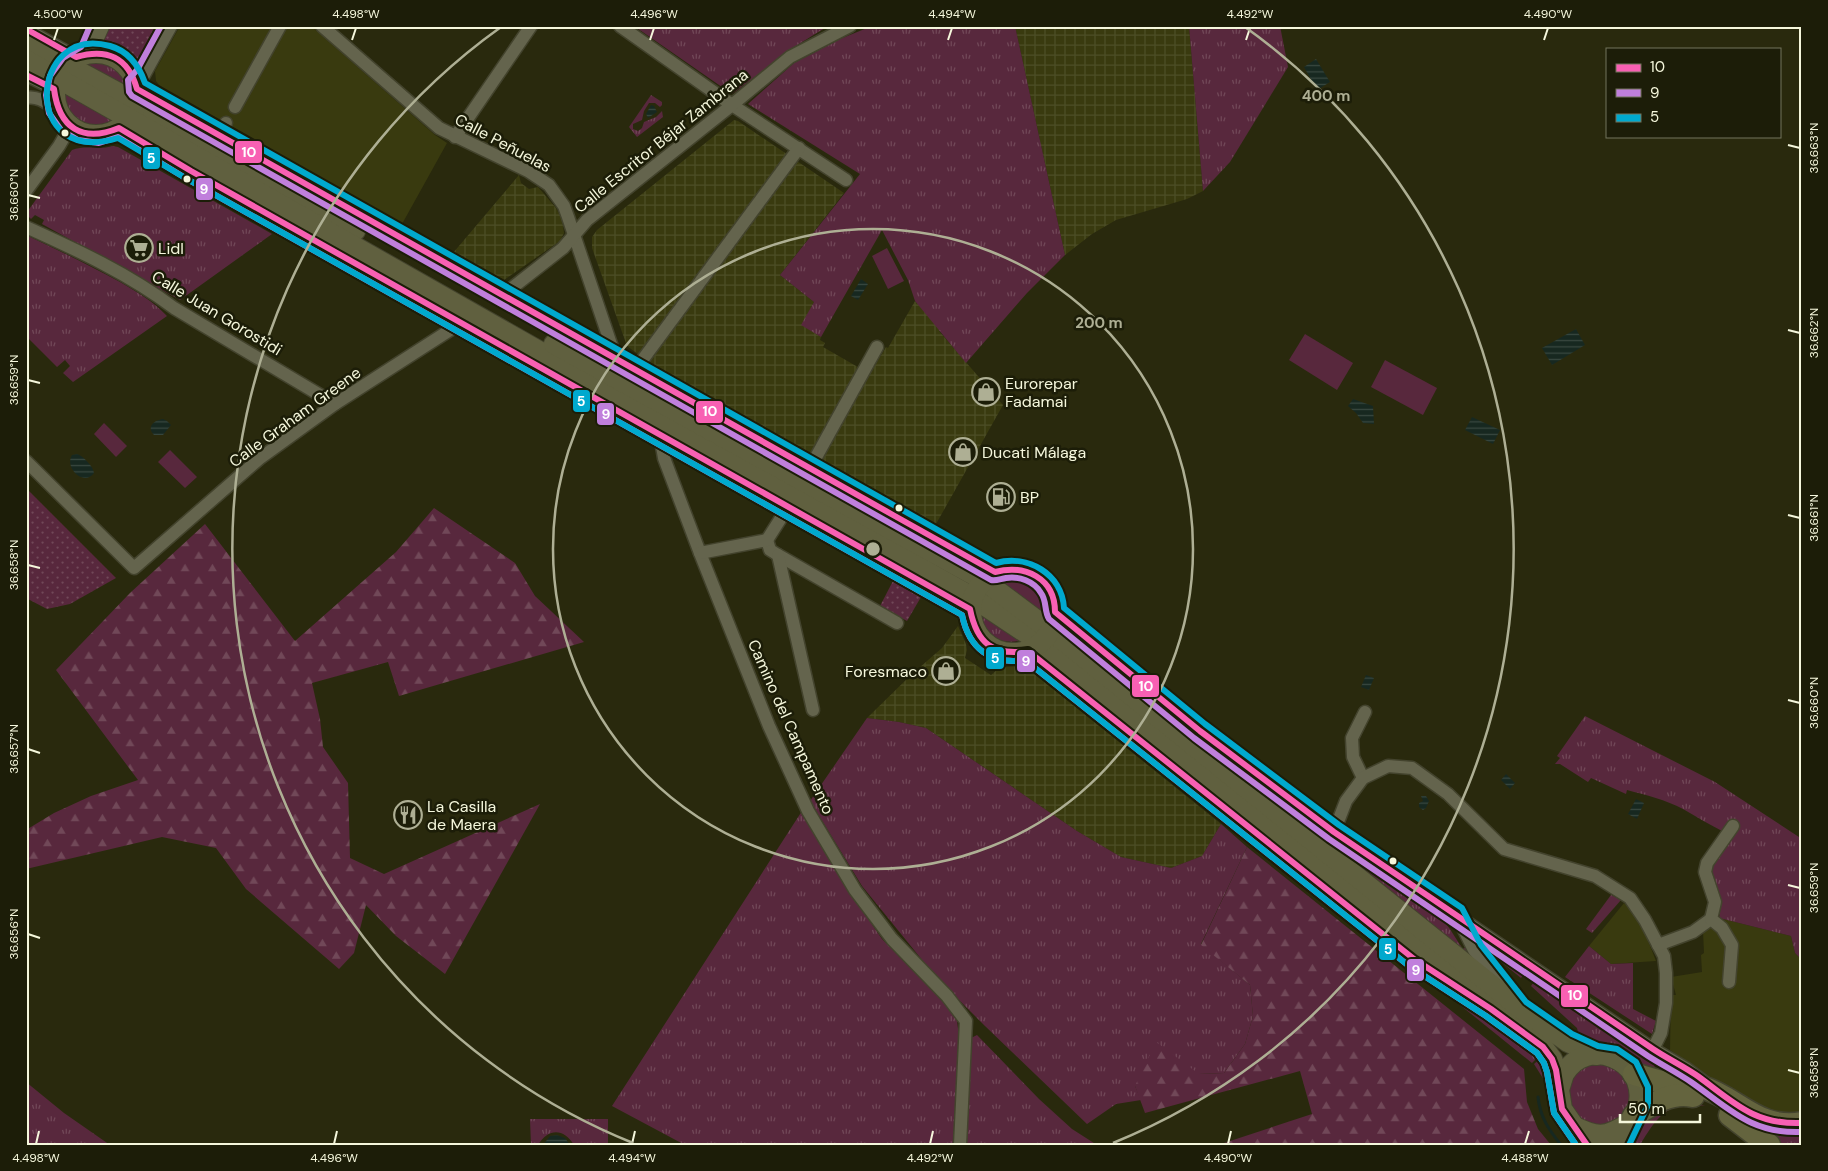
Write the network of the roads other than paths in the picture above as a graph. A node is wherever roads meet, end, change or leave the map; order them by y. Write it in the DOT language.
graph roads {
  1 [pos="100,26"];
  2 [pos="171,26"];
  3 [pos="280,26"];
  4 [pos="322,26"];
  5 [pos="532,26"];
  6 [pos="620,26"];
  7 [pos="850,26"];
  8 [pos="26,29"];
  9 [pos="26,43"];
  10 [pos="26,60"];
  11 [pos="68,68"];
  12 [pos="26,75"];
  13 [pos="26,98"];
  14 [pos="132,105"];
  15 [pos="732,105"];
  16 [pos="235,107"];
  17 [pos="58,110"];
  18 [pos="226,123"];
  19 [pos="70,127"];
  20 [pos="220,136"];
  21 [pos="455,137"];
  22 [pos="800,148"];
  23 [pos="846,180"];
  24 [pos="26,191"];
  25 [pos="26,226"];
  26 [pos="574,235"];
  27 [pos="503,295"];
  28 [pos="461,323"];
  29 [pos="877,347"];
  30 [pos="616,359"];
  31 [pos="635,370"];
  32 [pos="336,404"];
  33 [pos="660,435"];
  34 [pos="26,460"];
  35 [pos="810,468"];
  36 [pos="788,507"];
  37 [pos="767,540"];
  38 [pos="700,553"];
  39 [pos="778,556"];
  40 [pos="989,576"];
  41 [pos="971,603"];
  42 [pos="897,622"];
  43 [pos="1044,634"];
  44 [pos="813,710"];
  45 [pos="1365,712"];
  46 [pos="1363,778"];
  47 [pos="1733,826"];
  48 [pos="1334,832"];
  49 [pos="1456,915"];
  50 [pos="1711,919"];
  51 [pos="1658,945"];
  52 [pos="1729,982"];
  53 [pos="1520,1008"];
  54 [pos="1653,1049"];
  55 [pos="1596,1055"];
  56 [pos="1634,1074"];
  57 [pos="1559,1089"];
  58 [pos="1727,1098"];
  59 [pos="1631,1120"];
  60 [pos="1802,1123"];
  61 [pos="1573,1126"];
  62 [pos="960,1145"];
  63 [pos="1587,1145"];
  64 [pos="1619,1145"];
  65 [pos="1769,1145"];
  1 -- 11 [label="street"];
  2 -- 14 [label="street"];
  3 -- 16 [label="street"];
  4 -- 21 [label="street, Calle Peñuelas"];
  5 -- 21 [label="street"];
  6 -- 15 [label="street"];
  7 -- 15 [label="street, Calle Escritor Béjar Zambrana"];
  8 -- 11 [label="street"];
  9 -- 11 [label="main road"];
  10 -- 11 [label="main road"];
  11 -- 12 [label="street"];
  11 -- 14 [label="main road"];
  11 -- 14 [label="main road"];
  11 -- 17 [label="main road"];
  13 -- 17 [label="street"];
  14 -- 19 [label="main road"];
  14 -- 20 [label="street"];
  14 -- 28 [label="street"];
  14 -- 40 [label="main road"];
  14 -- 41 [label="main road"];
  15 -- 22 [label="street"];
  15 -- 26 [label="street, Calle Escritor Béjar Zambrana"];
  17 -- 19 [label="main road"];
  18 -- 20 [label="street"];
  19 -- 24 [label="street"];
  20 -- 27 [label="street"];
  21 -- 26 [label="street, Calle Peñuelas"];
  22 -- 23 [label="street"];
  22 -- 31 [label="street"];
  25 -- 32 [label="street, Calle Juan Gorostidi"];
  26 -- 27 [label="street, Calle Escritor Béjar Zambrana"];
  26 -- 30 [label="street, Calle Peñuelas"];
  27 -- 30 [label="street"];
  28 -- 32 [label="street, Calle Graham Greene"];
  28 -- 33 [label="street"];
  29 -- 35 [label="street"];
  30 -- 31 [label="street"];
  31 -- 35 [label="street"];
  32 -- 34 [label="street, Calle Graham Greene"];
  33 -- 36 [label="street"];
  33 -- 38 [label="street, Camino del Campamento"];
  35 -- 40 [label="street"];
  36 -- 37 [label="street"];
  36 -- 41 [label="street"];
  37 -- 38 [label="street"];
  37 -- 39 [label="street"];
  38 -- 62 [label="street, Camino del Campamento"];
  39 -- 42 [label="street"];
  39 -- 44 [label="street"];
  40 -- 41 [label="main road"];
  40 -- 43 [label="main road"];
  40 -- 43 [label="main road"];
  41 -- 43 [label="main road"];
  41 -- 43 [label="main road"];
  43 -- 48 [label="street"];
  43 -- 53 [label="main road"];
  43 -- 57 [label="main road"];
  45 -- 46 [label="street"];
  46 -- 48 [label="street"];
  46 -- 51 [label="street"];
  47 -- 50 [label="street"];
  48 -- 49 [label="street"];
  49 -- 53 [label="street"];
  49 -- 54 [label="street"];
  50 -- 51 [label="street"];
  50 -- 52 [label="street"];
  51 -- 54 [label="street"];
  53 -- 55 [label="main road"];
  54 -- 58 [label="street"];
  55 -- 56 [label="main road"];
  55 -- 57 [label="main road"];
  56 -- 58 [label="highway"];
  56 -- 59 [label="main road"];
  57 -- 61 [label="main road"];
  58 -- 60 [label="highway"];
  59 -- 61 [label="main road"];
  59 -- 64 [label="main road"];
  59 -- 65 [label="highway"];
  61 -- 63 [label="main road"];
}
